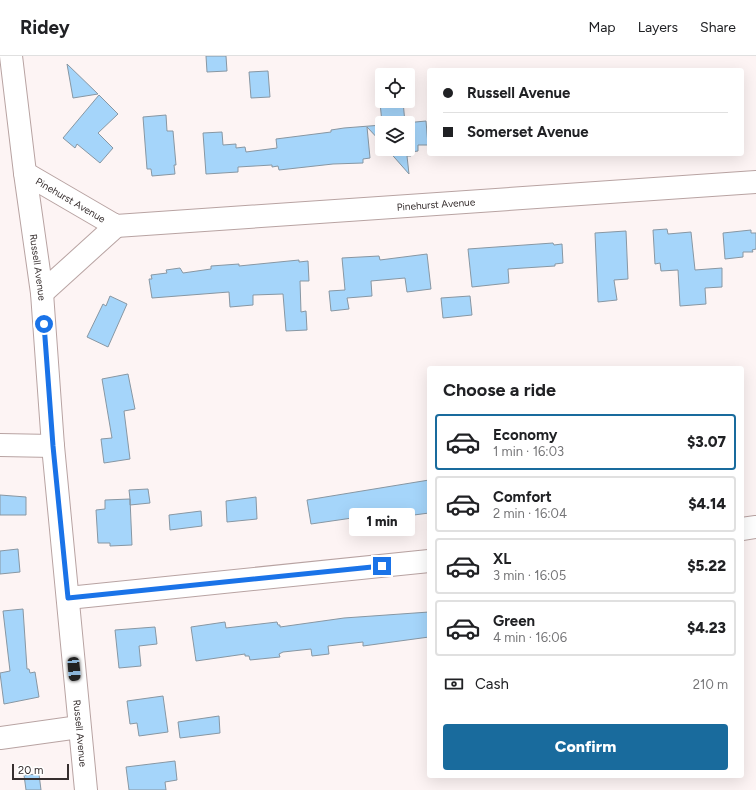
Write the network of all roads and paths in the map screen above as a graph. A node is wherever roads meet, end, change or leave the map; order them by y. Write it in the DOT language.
graph roads {
  1 [pos="11,56"];
  2 [pos="25,173"];
  3 [pos="756,182"];
  4 [pos="116,226"];
  5 [pos="42,293"];
  6 [pos="0,445"];
  7 [pos="53,446"];
  8 [pos="756,528"];
  9 [pos="744,529"];
  10 [pos="427,561"];
  11 [pos="68,598"];
  12 [pos="79,727"];
  13 [pos="0,738"];
  14 [pos="86,790"];
  1 -- 2 [label="street, Russell Avenue"];
  2 -- 4 [label="street, Pinehurst Avenue"];
  2 -- 5 [label="street, Russell Avenue"];
  3 -- 4 [label="street, Pinehurst Avenue"];
  4 -- 5 [label="street, Pinehurst Avenue"];
  5 -- 7 [label="street, Russell Avenue"];
  6 -- 7 [label="street"];
  7 -- 11 [label="street, Russell Avenue"];
  8 -- 9 [label="street"];
  10 -- 11 [label="street"];
  11 -- 12 [label="street, Russell Avenue"];
  12 -- 13 [label="street"];
  12 -- 14 [label="street, Russell Avenue"];
}
